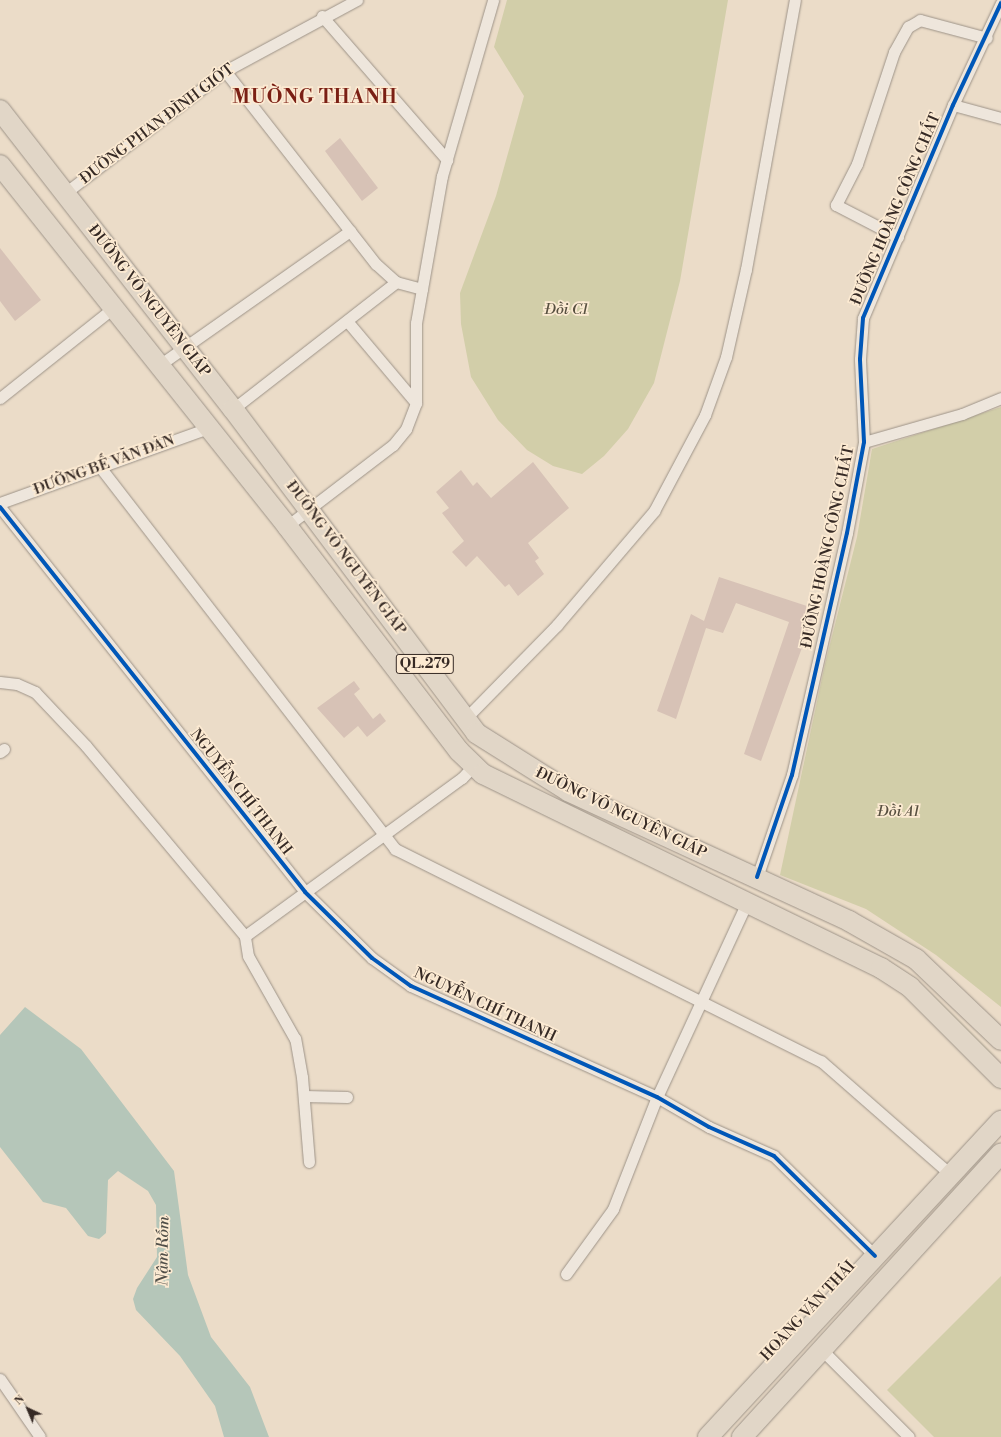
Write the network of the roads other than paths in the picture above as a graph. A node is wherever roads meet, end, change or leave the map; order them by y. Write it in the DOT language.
graph roads {
  1 [pos="357,0"];
  2 [pos="493,0"];
  3 [pos="795,0"];
  4 [pos="1001,3"];
  5 [pos="322,16"];
  6 [pos="987,38"];
  7 [pos="225,71"];
  8 [pos="953,105"];
  9 [pos="0,110"];
  10 [pos="1001,118"];
  11 [pos="447,160"];
  12 [pos="0,165"];
  13 [pos="65,193"];
  14 [pos="350,231"];
  15 [pos="898,237"];
  16 [pos="396,282"];
  17 [pos="422,289"];
  18 [pos="112,308"];
  19 [pos="347,321"];
  20 [pos="184,346"];
  21 [pos="158,366"];
  22 [pos="0,398"];
  23 [pos="1001,398"];
  24 [pos="416,403"];
  25 [pos="233,409"];
  26 [pos="208,428"];
  27 [pos="864,442"];
  28 [pos="100,467"];
  29 [pos="0,503"];
  30 [pos="0,507"];
  31 [pos="310,510"];
  32 [pos="287,526"];
  33 [pos="380,603"];
  34 [pos="358,619"];
  35 [pos="0,682"];
  36 [pos="466,718"];
  37 [pos="474,765"];
  38 [pos="383,834"];
  39 [pos="757,877"];
  40 [pos="305,892"];
  41 [pos="747,902"];
  42 [pos="245,936"];
  43 [pos="701,1001"];
  44 [pos="1001,1040"];
  45 [pos="1001,1078"];
  46 [pos="304,1096"];
  47 [pos="347,1097"];
  48 [pos="657,1097"];
  49 [pos="1001,1121"];
  50 [pos="1001,1153"];
  51 [pos="309,1162"];
  52 [pos="951,1175"];
  53 [pos="907,1255"];
  54 [pos="875,1256"];
  55 [pos="566,1274"];
  56 [pos="878,1286"];
  57 [pos="821,1349"];
  58 [pos="0,1379"];
  59 [pos="40,1437"];
  60 [pos="708,1437"];
  61 [pos="742,1437"];
  62 [pos="909,1437"];
  1 -- 5 [label="street, ĐƯỜNG PHAN ĐÌNH GIÓT"];
  2 -- 11 [label="street"];
  3 -- 36 [label="street"];
  4 -- 6 [label="street, ĐƯỜNG HOÀNG CÔNG CHẤT"];
  5 -- 7 [label="street, ĐƯỜNG PHAN ĐÌNH GIÓT"];
  5 -- 11 [label="street"];
  6 -- 8 [label="street, ĐƯỜNG HOÀNG CÔNG CHẤT"];
  6 -- 15 [label="street"];
  7 -- 13 [label="street, ĐƯỜNG PHAN ĐÌNH GIÓT"];
  7 -- 14 [label="street"];
  8 -- 10 [label="street"];
  8 -- 15 [label="street, ĐƯỜNG HOÀNG CÔNG CHẤT"];
  9 -- 13 [label="highway, ĐƯỜNG VÕ NGUYÊN GIÁP / QL.279"];
  11 -- 17 [label="street"];
  12 -- 18 [label="highway, ĐƯỜNG VÕ NGUYÊN GIÁP / QL.279"];
  13 -- 20 [label="highway, ĐƯỜNG VÕ NGUYÊN GIÁP / QL.279"];
  14 -- 16 [label="street"];
  14 -- 20 [label="street"];
  15 -- 27 [label="street, ĐƯỜNG HOÀNG CÔNG CHẤT"];
  16 -- 17 [label="street"];
  16 -- 19 [label="street"];
  17 -- 24 [label="street"];
  18 -- 21 [label="highway, ĐƯỜNG VÕ NGUYÊN GIÁP / QL.279"];
  18 -- 22 [label="street"];
  19 -- 24 [label="street"];
  19 -- 25 [label="street"];
  20 -- 21 [label="street"];
  20 -- 25 [label="highway, ĐƯỜNG VÕ NGUYÊN GIÁP / QL.279"];
  21 -- 26 [label="highway, ĐƯỜNG VÕ NGUYÊN GIÁP / QL.279"];
  23 -- 27 [label="street"];
  24 -- 31 [label="street"];
  25 -- 26 [label="highway"];
  25 -- 31 [label="highway, ĐƯỜNG VÕ NGUYÊN GIÁP / QL.279"];
  26 -- 28 [label="street, ĐƯỜNG BẾ VĂN ĐÀN"];
  26 -- 32 [label="highway, ĐƯỜNG VÕ NGUYÊN GIÁP / QL.279"];
  27 -- 39 [label="street, ĐƯỜNG HOÀNG CÔNG CHẤT"];
  28 -- 29 [label="street, ĐƯỜNG BẾ VĂN ĐÀN"];
  28 -- 38 [label="street"];
  30 -- 40 [label="street, NGUYỄN CHÍ THANH"];
  31 -- 32 [label="street"];
  31 -- 33 [label="highway, ĐƯỜNG VÕ NGUYÊN GIÁP / QL.279"];
  32 -- 34 [label="highway, ĐƯỜNG VÕ NGUYÊN GIÁP / QL.279"];
  33 -- 34 [label="highway"];
  33 -- 36 [label="highway, ĐƯỜNG VÕ NGUYÊN GIÁP / QL.279"];
  34 -- 37 [label="highway, ĐƯỜNG VÕ NGUYÊN GIÁP / QL.279"];
  35 -- 42 [label="street"];
  36 -- 39 [label="highway, ĐƯỜNG VÕ NGUYÊN GIÁP / QL.279"];
  37 -- 38 [label="street"];
  37 -- 41 [label="highway, ĐƯỜNG VÕ NGUYÊN GIÁP / QL.279"];
  38 -- 40 [label="street"];
  38 -- 43 [label="street"];
  39 -- 41 [label="highway"];
  39 -- 44 [label="highway, ĐƯỜNG VÕ NGUYÊN GIÁP / QL.279"];
  40 -- 42 [label="street"];
  40 -- 48 [label="street, NGUYỄN CHÍ THANH"];
  41 -- 43 [label="street"];
  41 -- 45 [label="highway, ĐƯỜNG VÕ NGUYÊN GIÁP / QL.279"];
  42 -- 46 [label="street"];
  43 -- 48 [label="street"];
  43 -- 52 [label="street"];
  46 -- 47 [label="street"];
  46 -- 51 [label="street"];
  48 -- 54 [label="street, NGUYỄN CHÍ THANH"];
  48 -- 55 [label="street"];
  49 -- 52 [label="highway, HOÀNG VĂN THÁI"];
  50 -- 53 [label="highway"];
  52 -- 54 [label="highway, HOÀNG VĂN THÁI"];
  53 -- 54 [label="highway"];
  53 -- 56 [label="highway"];
  54 -- 56 [label="highway"];
  54 -- 60 [label="highway, HOÀNG VĂN THÁI"];
  56 -- 57 [label="highway"];
  57 -- 61 [label="highway"];
  57 -- 62 [label="street"];
  58 -- 59 [label="street"];
}
